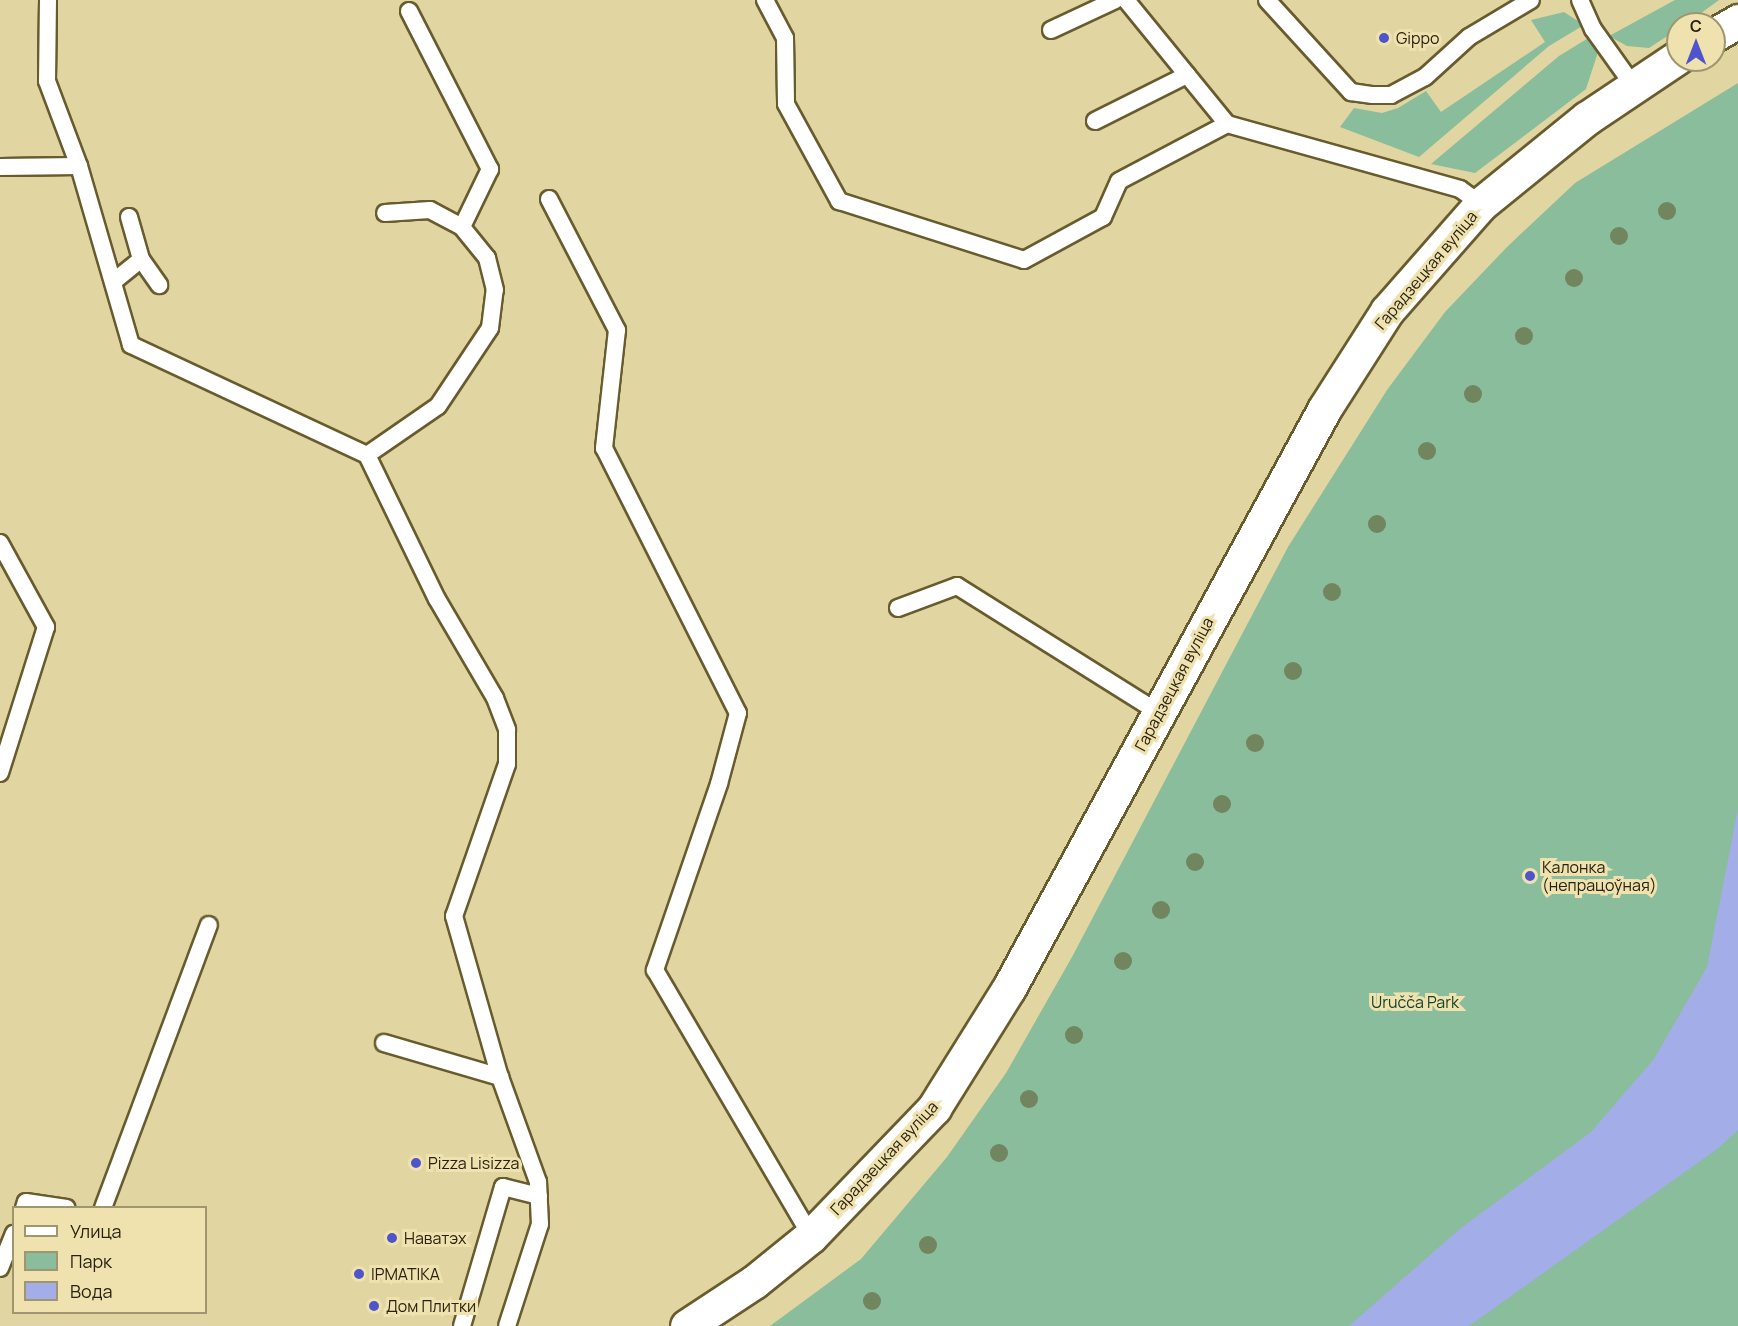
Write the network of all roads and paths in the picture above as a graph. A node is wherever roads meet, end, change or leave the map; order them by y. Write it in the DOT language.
graph roads {
  1 [pos="48,0"];
  2 [pos="765,0"];
  3 [pos="1115,0"];
  4 [pos="1126,0"];
  5 [pos="1267,0"];
  6 [pos="1531,0"];
  7 [pos="1580,0"];
  8 [pos="409,11"];
  9 [pos="1051,30"];
  10 [pos="1666,64"];
  11 [pos="1187,75"];
  12 [pos="1633,85"];
  13 [pos="1095,121"];
  14 [pos="1227,124"];
  15 [pos="79,166"];
  16 [pos="0,168"];
  17 [pos="549,199"];
  18 [pos="1481,204"];
  19 [pos="385,213"];
  20 [pos="129,217"];
  21 [pos="462,227"];
  22 [pos="141,259"];
  23 [pos="112,282"];
  24 [pos="159,285"];
  25 [pos="367,454"];
  26 [pos="0,543"];
  27 [pos="898,608"];
  28 [pos="1158,712"];
  29 [pos="0,773"];
  30 [pos="208,925"];
  31 [pos="384,1043"];
  32 [pos="500,1077"];
  33 [pos="539,1196"];
  34 [pos="25,1206"];
  35 [pos="53,1206"];
  36 [pos="104,1206"];
  37 [pos="811,1236"];
  38 [pos="12,1239"];
  39 [pos="0,1269"];
  40 [pos="462,1326"];
  41 [pos="507,1326"];
  42 [pos="687,1326"];
  1 -- 15 [label="lane"];
  2 -- 14 [label="lane"];
  3 -- 9 [label="lane"];
  4 -- 11 [label="lane"];
  5 -- 6 [label="lane"];
  7 -- 12 [label="lane"];
  8 -- 21 [label="lane"];
  10 -- 12 [label="street, Гарадзецкая вуліца"];
  11 -- 13 [label="lane"];
  11 -- 14 [label="lane"];
  12 -- 18 [label="street, Гарадзецкая вуліца"];
  14 -- 18 [label="lane"];
  15 -- 16 [label="lane"];
  15 -- 23 [label="lane"];
  17 -- 37 [label="lane"];
  18 -- 28 [label="street, Гарадзецкая вуліца"];
  19 -- 21 [label="lane"];
  20 -- 22 [label="lane"];
  21 -- 25 [label="lane"];
  22 -- 23 [label="lane"];
  22 -- 24 [label="lane"];
  23 -- 25 [label="lane"];
  25 -- 32 [label="lane"];
  26 -- 29 [label="lane"];
  27 -- 28 [label="lane"];
  28 -- 37 [label="street, Гарадзецкая вуліца"];
  30 -- 36 [label="lane"];
  31 -- 32 [label="lane"];
  32 -- 33 [label="lane"];
  33 -- 40 [label="lane"];
  33 -- 41 [label="lane"];
  34 -- 35 [label="lane"];
  37 -- 42 [label="street, Гарадзецкая вуліца"];
  38 -- 39 [label="lane"];
}
